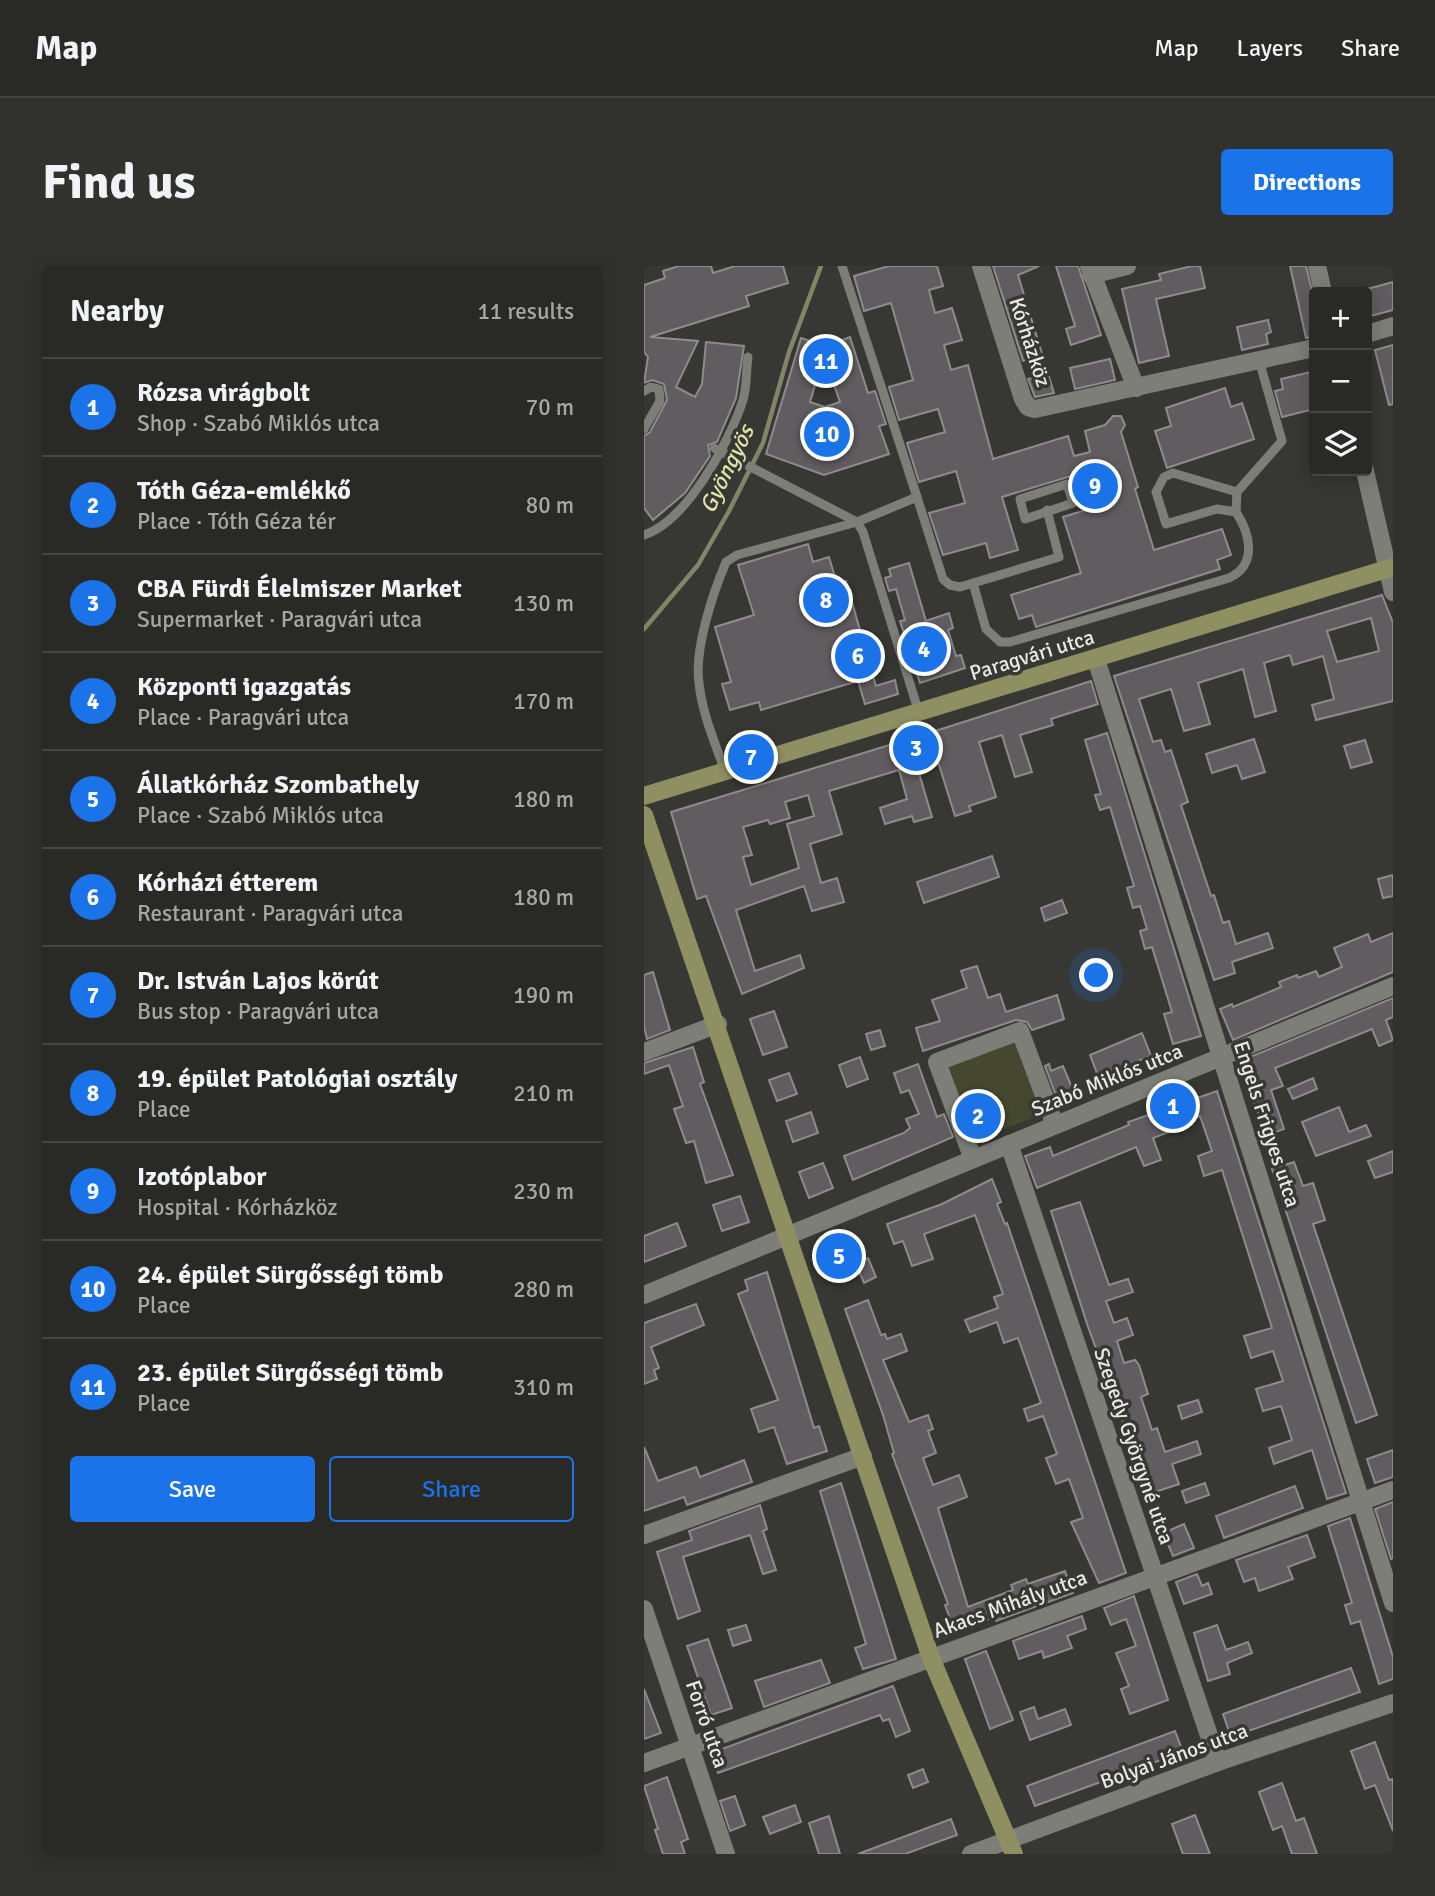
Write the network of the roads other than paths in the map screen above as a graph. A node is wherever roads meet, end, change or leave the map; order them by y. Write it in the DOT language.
graph roads {
  1 [pos="842,266"];
  2 [pos="981,266"];
  3 [pos="1128,266"];
  4 [pos="1317,266"];
  5 [pos="1090,270"];
  6 [pos="1322,287"];
  7 [pos="1393,326"];
  8 [pos="1372,332"];
  9 [pos="1309,349"];
  10 [pos="748,357"];
  11 [pos="1259,360"];
  12 [pos="1136,388"];
  13 [pos="644,391"];
  14 [pos="644,429"];
  15 [pos="717,449"];
  16 [pos="1366,476"];
  17 [pos="1237,492"];
  18 [pos="917,496"];
  19 [pos="1047,510"];
  20 [pos="1236,512"];
  21 [pos="857,522"];
  22 [pos="644,535"];
  23 [pos="1390,568"];
  24 [pos="973,583"];
  25 [pos="1393,592"];
  26 [pos="1096,659"];
  27 [pos="919,713"];
  28 [pos="725,771"];
  29 [pos="644,796"];
  30 [pos="644,814"];
  31 [pos="1393,986"];
  32 [pos="718,1024"];
  33 [pos="644,1052"];
  34 [pos="1222,1058"];
  35 [pos="1055,1125"];
  36 [pos="1009,1144"];
  37 [pos="973,1159"];
  38 [pos="788,1238"];
  39 [pos="644,1295"];
  40 [pos="863,1456"];
  41 [pos="1393,1490"];
  42 [pos="1362,1501"];
  43 [pos="644,1535"];
  44 [pos="1153,1575"];
  45 [pos="1393,1603"];
  46 [pos="644,1609"];
  47 [pos="931,1658"];
  48 [pos="1393,1703"];
  49 [pos="690,1746"];
  50 [pos="1217,1762"];
  51 [pos="644,1763"];
  52 [pos="1011,1847"];
  53 [pos="726,1854"];
  54 [pos="971,1854"];
  1 -- 18 [label="lane"];
  2 -- 12 [label="street, Kórházköz"];
  3 -- 5 [label="street"];
  4 -- 6 [label="street"];
  5 -- 12 [label="street"];
  7 -- 8 [label="street"];
  9 -- 11 [label="street"];
  10 -- 15 [label="lane"];
  11 -- 12 [label="street"];
  11 -- 17 [label="lane"];
  13 -- 14 [label="lane"];
  15 -- 21 [label="lane"];
  15 -- 22 [label="lane"];
  16 -- 23 [label="street"];
  17 -- 20 [label="lane"];
  17 -- 20 [label="lane"];
  18 -- 21 [label="lane"];
  18 -- 24 [label="lane"];
  19 -- 19 [label="lane"];
  19 -- 24 [label="lane"];
  20 -- 24 [label="lane"];
  21 -- 27 [label="lane"];
  21 -- 28 [label="lane"];
  23 -- 25 [label="street"];
  23 -- 26 [label="street, Paragvári utca"];
  26 -- 27 [label="street, Paragvári utca"];
  26 -- 34 [label="street, Engels Frigyes utca"];
  27 -- 28 [label="street, Paragvári utca"];
  28 -- 29 [label="street, Paragvári utca"];
  30 -- 32 [label="street"];
  31 -- 34 [label="street, Szabó Miklós utca"];
  32 -- 33 [label="street"];
  32 -- 38 [label="street"];
  34 -- 35 [label="street, Szabó Miklós utca"];
  34 -- 42 [label="street, Engels Frigyes utca"];
  35 -- 36 [label="street, Szabó Miklós utca"];
  35 -- 37 [label="street"];
  36 -- 37 [label="street, Szabó Miklós utca"];
  36 -- 44 [label="street, Szegedy Györgyné utca"];
  37 -- 38 [label="street, Szabó Miklós utca"];
  38 -- 39 [label="street, Szabó Miklós utca"];
  38 -- 40 [label="street"];
  40 -- 43 [label="street"];
  40 -- 47 [label="street"];
  41 -- 42 [label="street, Akacs Mihály utca"];
  42 -- 44 [label="street, Akacs Mihály utca"];
  42 -- 45 [label="street, Engels Frigyes utca"];
  44 -- 47 [label="street, Akacs Mihály utca"];
  44 -- 50 [label="street, Szegedy Györgyné utca"];
  46 -- 49 [label="street, Forró utca"];
  47 -- 49 [label="street, Akacs Mihály utca"];
  47 -- 52 [label="street"];
  48 -- 50 [label="street, Bolyai János utca"];
  49 -- 51 [label="street, Akacs Mihály utca"];
  49 -- 53 [label="street, Forró utca"];
  50 -- 52 [label="street, Bolyai János utca"];
  52 -- 54 [label="street, Bolyai János utca"];
}
